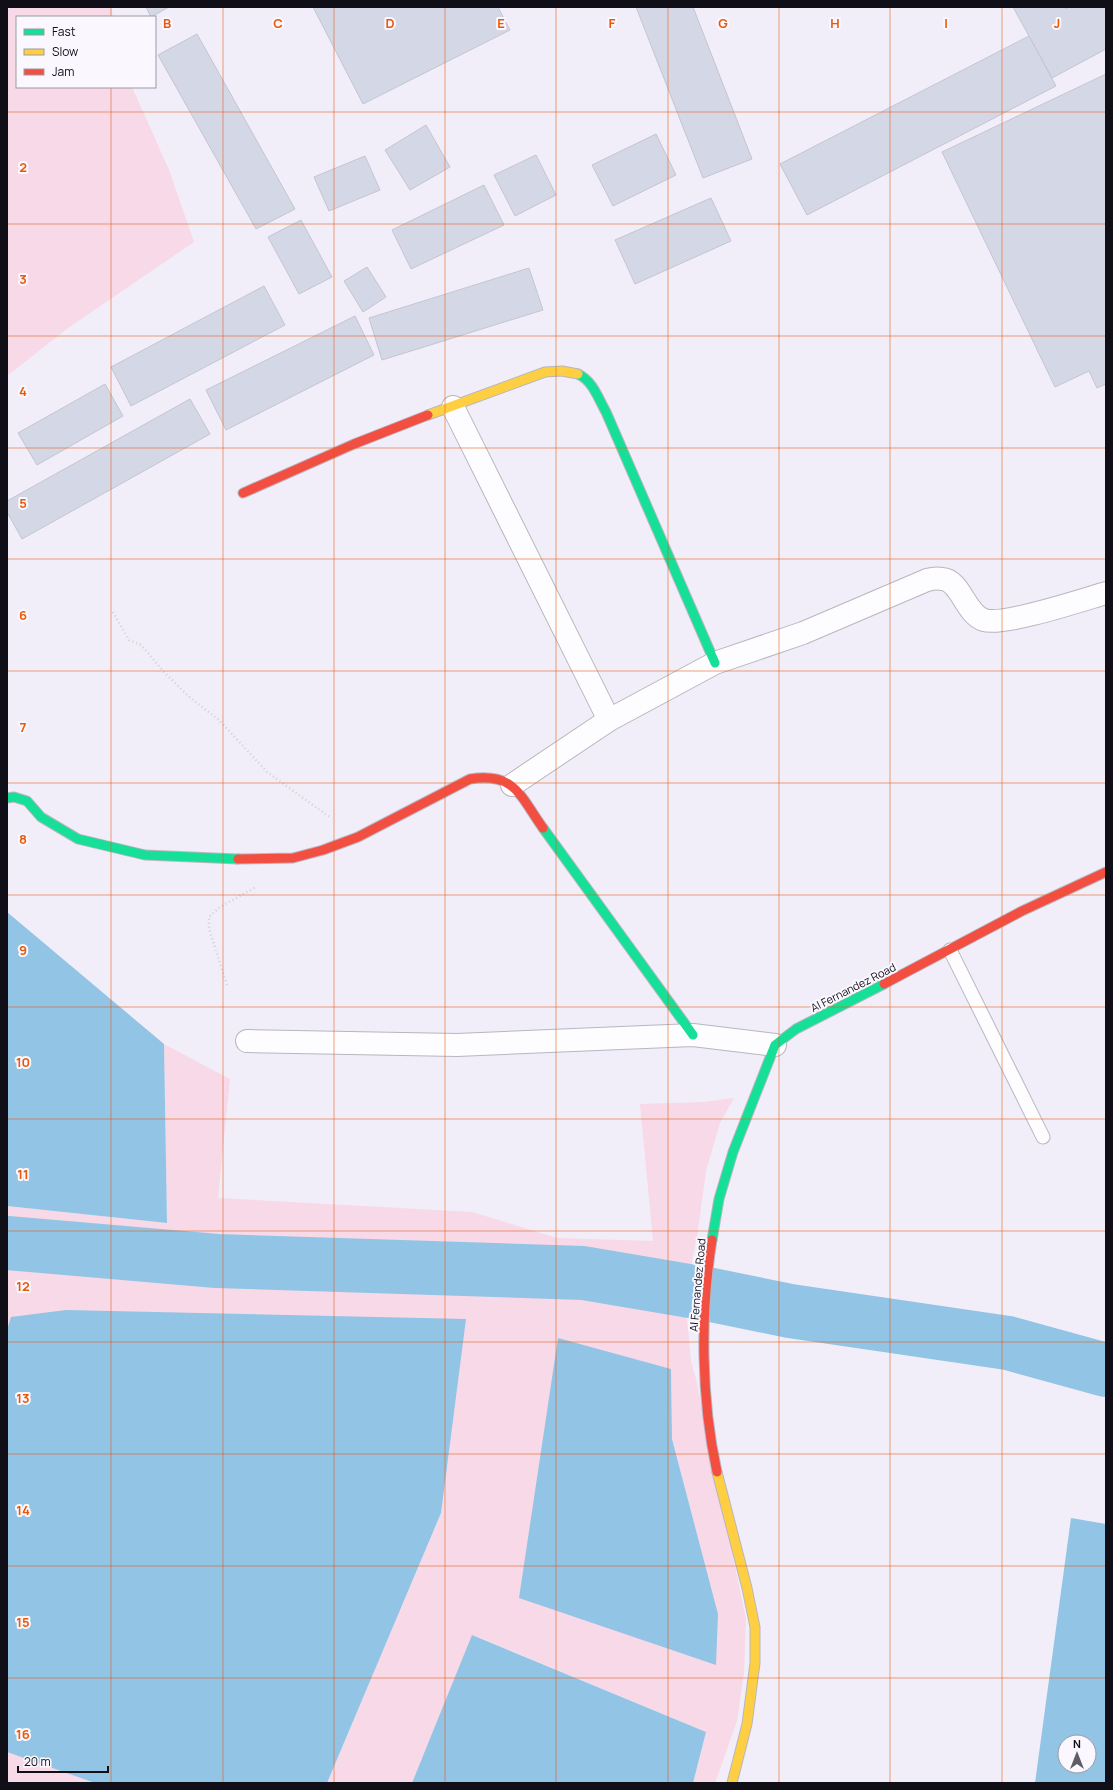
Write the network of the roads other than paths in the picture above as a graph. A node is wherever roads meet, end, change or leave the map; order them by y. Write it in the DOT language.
graph roads {
  1 [pos="453,407"];
  2 [pos="242,493"];
  3 [pos="1106,593"];
  4 [pos="715,663"];
  5 [pos="609,720"];
  6 [pos="512,785"];
  7 [pos="7,798"];
  8 [pos="1106,872"];
  9 [pos="950,950"];
  10 [pos="693,1035"];
  11 [pos="247,1041"];
  12 [pos="775,1045"];
  13 [pos="1043,1137"];
  14 [pos="732,1783"];
  1 -- 2 [label="street"];
  1 -- 4 [label="street"];
  1 -- 5 [label="street"];
  3 -- 4 [label="street"];
  4 -- 5 [label="street"];
  5 -- 6 [label="street"];
  6 -- 7 [label="street"];
  6 -- 10 [label="street"];
  8 -- 9 [label="street, Al Fernandez Road"];
  9 -- 12 [label="street, Al Fernandez Road"];
  9 -- 13 [label="lane"];
  10 -- 11 [label="street"];
  10 -- 12 [label="street"];
  12 -- 14 [label="street, Al Fernandez Road"];
}
